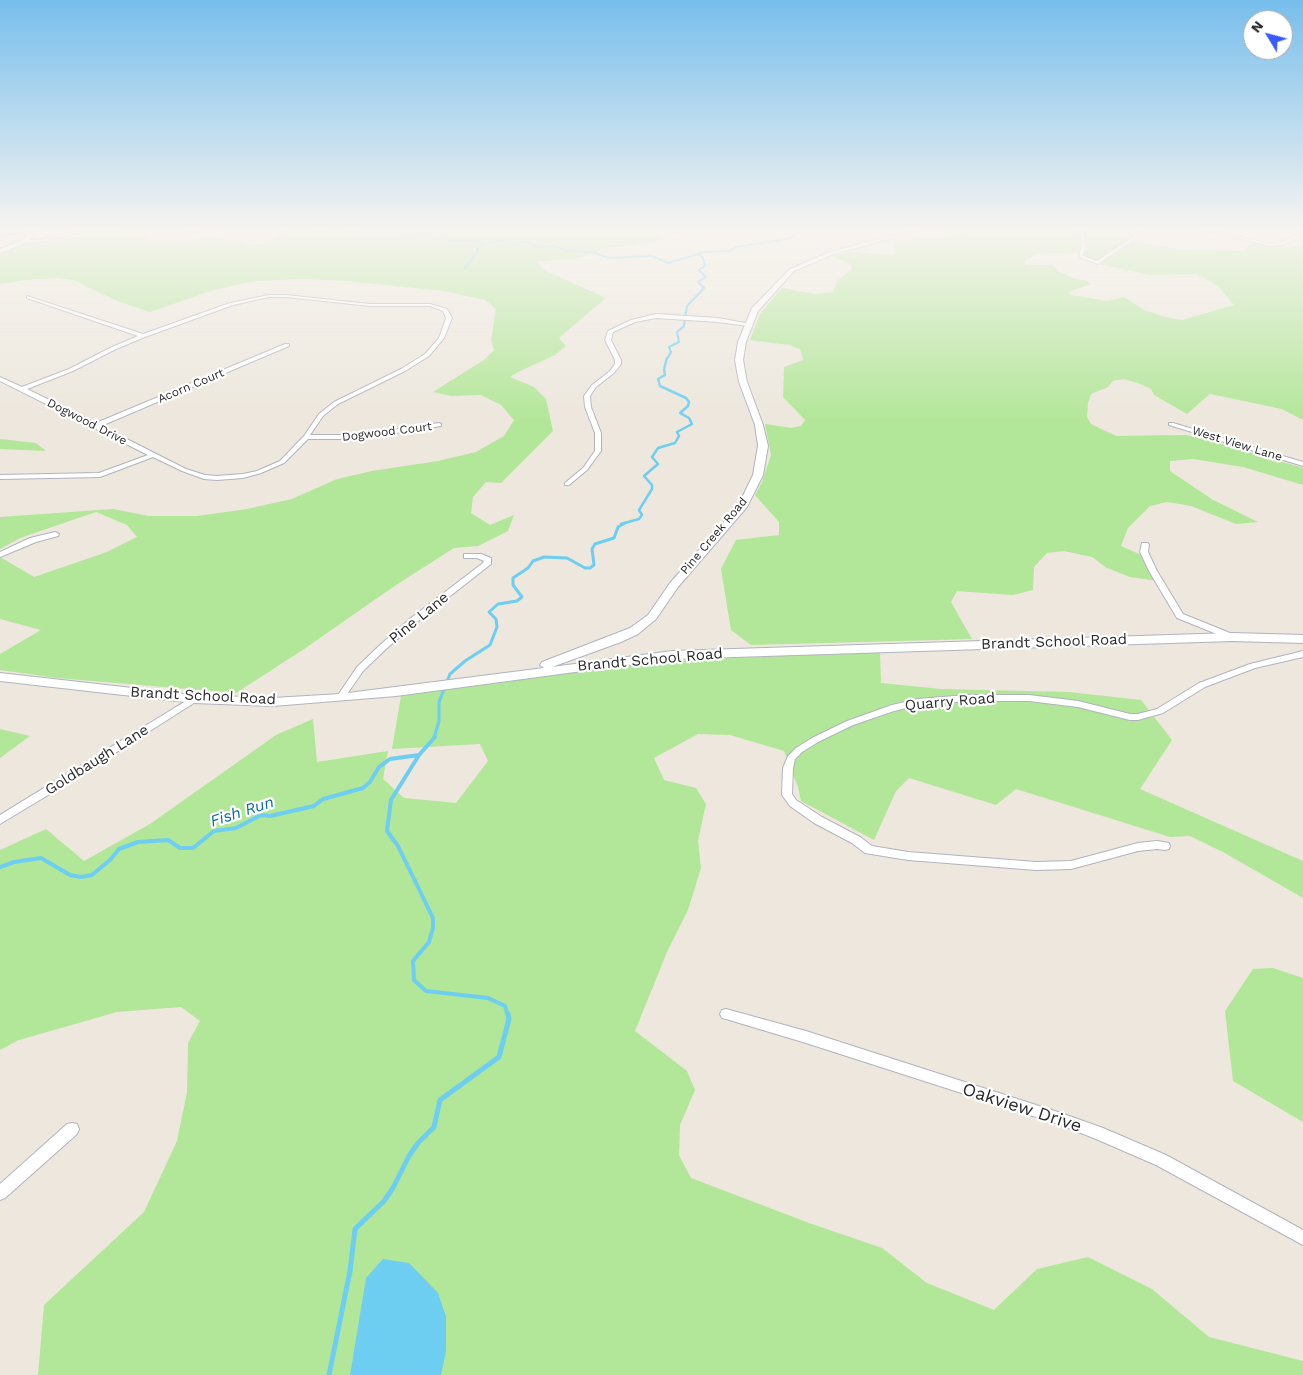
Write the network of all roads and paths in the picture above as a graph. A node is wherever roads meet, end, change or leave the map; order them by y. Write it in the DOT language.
graph roads {
  1 [pos="769,295"];
  2 [pos="30,297"];
  3 [pos="749,322"];
  4 [pos="143,336"];
  5 [pos="287,346"];
  6 [pos="0,379"];
  7 [pos="22,389"];
  8 [pos="1171,424"];
  9 [pos="439,425"];
  10 [pos="95,426"];
  11 [pos="306,437"];
  12 [pos="153,455"];
  13 [pos="1303,464"];
  14 [pos="0,477"];
  15 [pos="567,484"];
  16 [pos="55,534"];
  17 [pos="1145,545"];
  18 [pos="0,555"];
  19 [pos="467,556"];
  20 [pos="1232,637"];
  21 [pos="1303,639"];
  22 [pos="1303,654"];
  23 [pos="515,675"];
  24 [pos="0,677"];
  25 [pos="340,698"];
  26 [pos="194,699"];
  27 [pos="0,820"];
  28 [pos="1165,846"];
  29 [pos="726,1014"];
  30 [pos="72,1129"];
  31 [pos="0,1192"];
  32 [pos="1303,1238"];
  1 -- 3 [label="street, Pine Creek Road"];
  2 -- 4 [label="street"];
  3 -- 15 [label="street"];
  3 -- 23 [label="street, Pine Creek Road"];
  4 -- 7 [label="street, Dogwood Drive"];
  4 -- 11 [label="street, Dogwood Drive"];
  5 -- 10 [label="street, Acorn Court"];
  6 -- 7 [label="street"];
  7 -- 10 [label="street, Dogwood Drive"];
  8 -- 13 [label="street, West View Lane"];
  9 -- 11 [label="street, Dogwood Court"];
  10 -- 12 [label="street, Dogwood Drive"];
  11 -- 12 [label="street, Dogwood Drive"];
  12 -- 14 [label="street"];
  16 -- 18 [label="street"];
  17 -- 20 [label="street"];
  19 -- 25 [label="street, Pine Lane"];
  20 -- 21 [label="street, Brandt School Road"];
  20 -- 23 [label="street, Brandt School Road"];
  22 -- 28 [label="street, Quarry Road"];
  23 -- 25 [label="street, Brandt School Road"];
  24 -- 26 [label="street, Brandt School Road"];
  25 -- 26 [label="street, Brandt School Road"];
  26 -- 27 [label="street, Goldbaugh Lane"];
  29 -- 32 [label="street, Oakview Drive"];
  30 -- 31 [label="street"];
}
